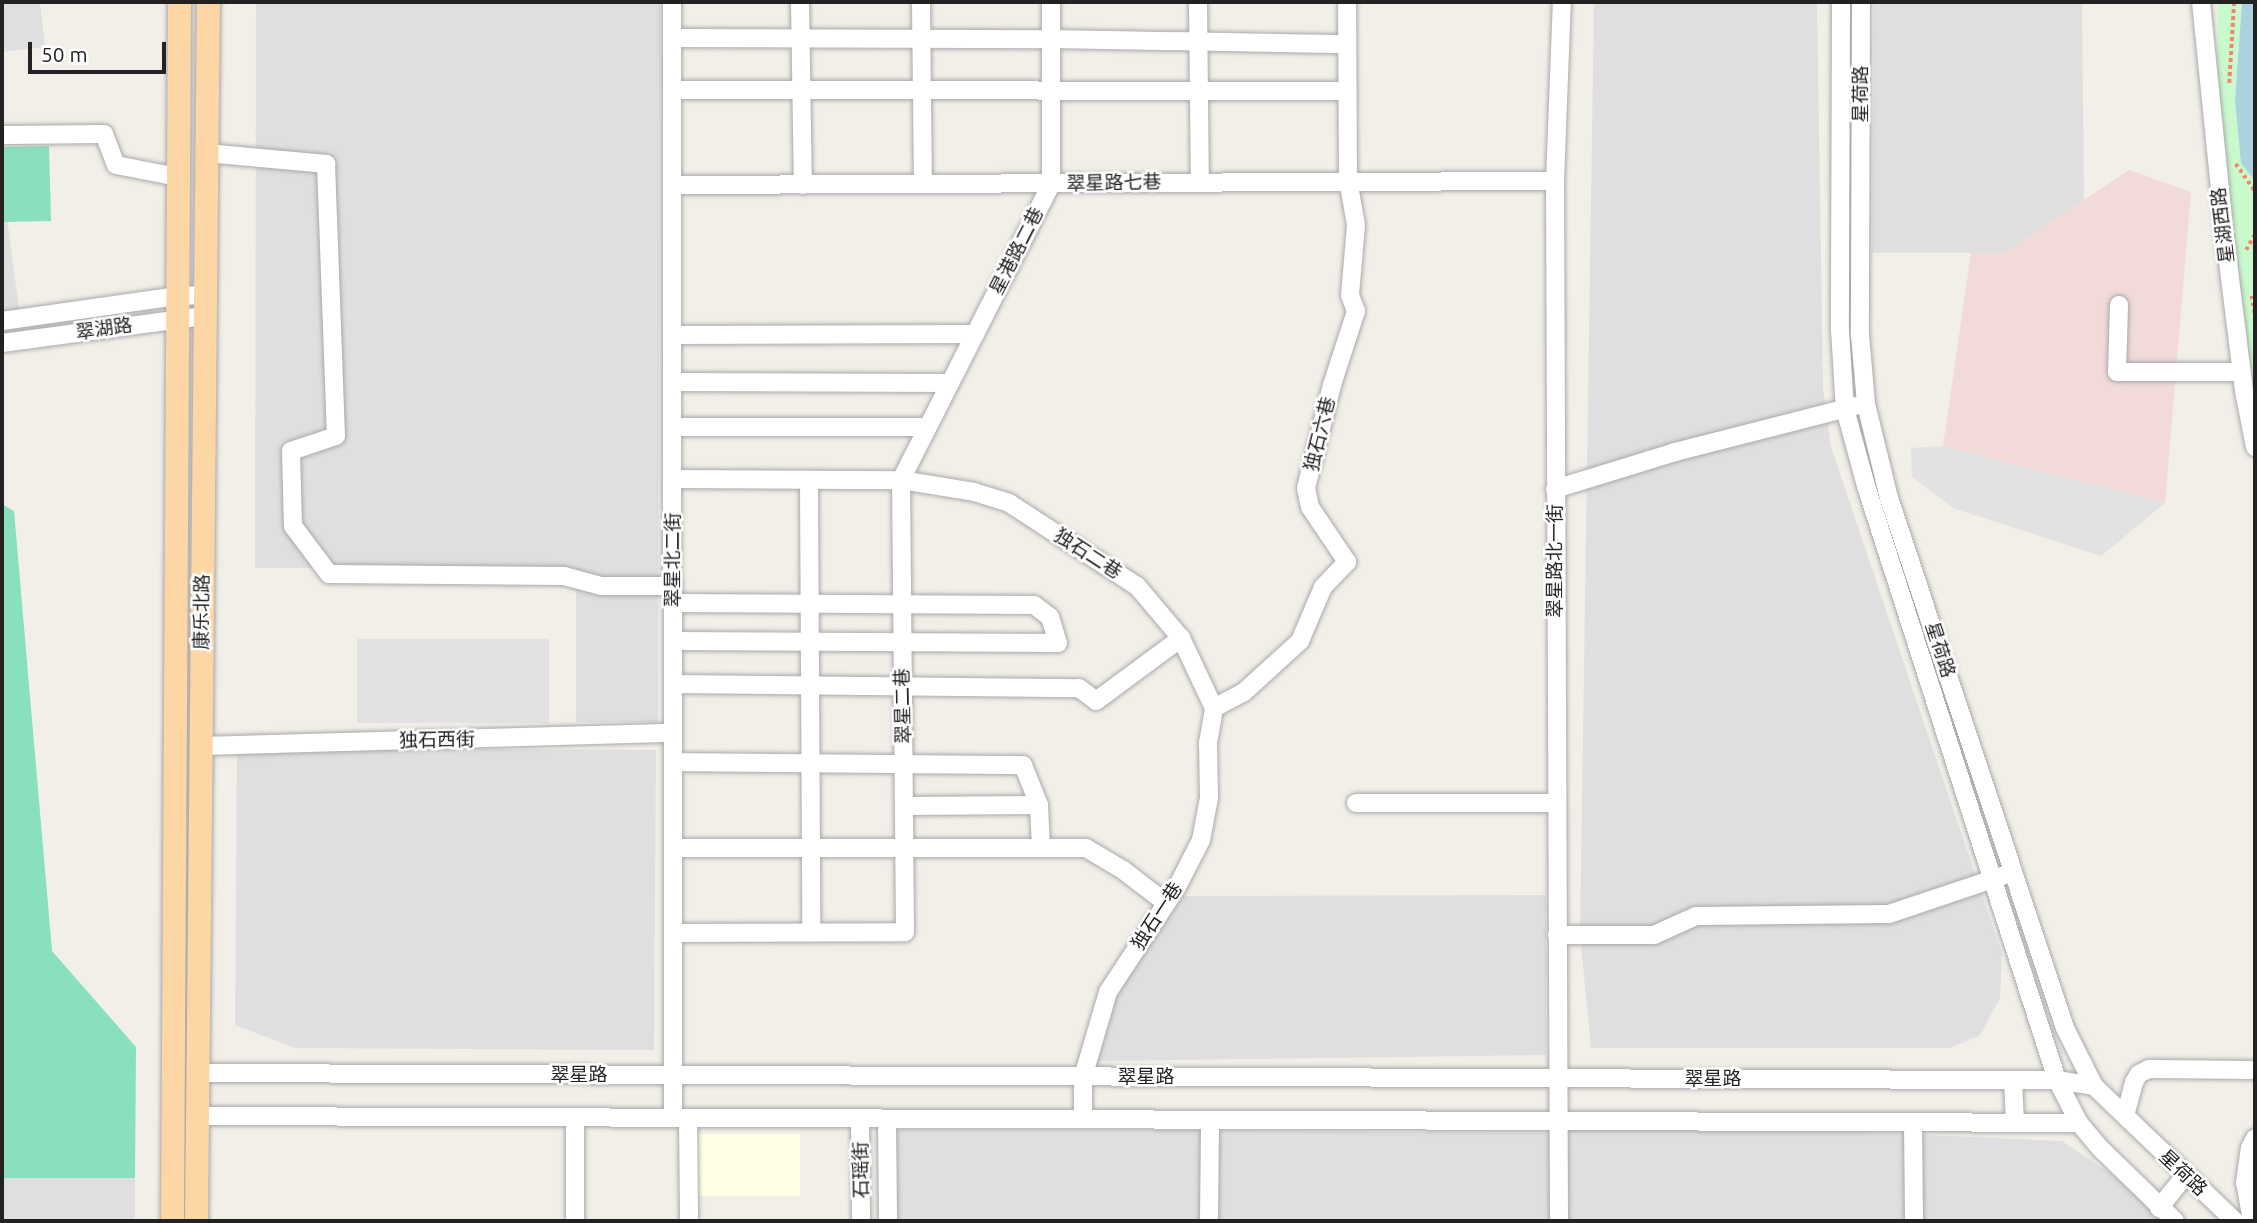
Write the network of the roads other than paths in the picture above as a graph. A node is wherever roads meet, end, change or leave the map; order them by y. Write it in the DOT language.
graph roads {
  1 [pos="179,2"];
  2 [pos="208,2"];
  3 [pos="673,2"];
  4 [pos="800,2"];
  5 [pos="921,2"];
  6 [pos="1051,2"];
  7 [pos="1198,2"];
  8 [pos="1347,2"];
  9 [pos="1562,2"];
  10 [pos="1841,2"];
  11 [pos="1861,2"];
  12 [pos="2201,2"];
  13 [pos="673,38"];
  14 [pos="801,38"];
  15 [pos="922,38"];
  16 [pos="1051,39"];
  17 [pos="1199,41"];
  18 [pos="1347,44"];
  19 [pos="673,90"];
  20 [pos="802,90"];
  21 [pos="922,91"];
  22 [pos="1051,91"];
  23 [pos="1199,91"];
  24 [pos="1348,91"];
  25 [pos="5,135"];
  26 [pos="206,153"];
  27 [pos="178,177"];
  28 [pos="1348,180"];
  29 [pos="1555,181"];
  30 [pos="1200,182"];
  31 [pos="923,184"];
  32 [pos="1051,184"];
  33 [pos="673,185"];
  34 [pos="803,185"];
  35 [pos="2119,305"];
  36 [pos="205,306"];
  37 [pos="178,307"];
  38 [pos="2,321"];
  39 [pos="975,334"];
  40 [pos="673,335"];
  41 [pos="2,343"];
  42 [pos="2241,372"];
  43 [pos="673,382"];
  44 [pos="950,383"];
  45 [pos="1866,404"];
  46 [pos="1845,409"];
  47 [pos="673,427"];
  48 [pos="928,427"];
  49 [pos="2255,447"];
  50 [pos="673,480"];
  51 [pos="809,480"];
  52 [pos="901,480"];
  53 [pos="1555,489"];
  54 [pos="673,595"];
  55 [pos="810,604"];
  56 [pos="902,604"];
  57 [pos="1181,638"];
  58 [pos="673,641"];
  59 [pos="810,642"];
  60 [pos="902,643"];
  61 [pos="673,684"];
  62 [pos="810,686"];
  63 [pos="902,688"];
  64 [pos="1214,708"];
  65 [pos="673,733"];
  66 [pos="201,746"];
  67 [pos="673,762"];
  68 [pos="811,763"];
  69 [pos="903,764"];
  70 [pos="1356,803"];
  71 [pos="1556,803"];
  72 [pos="1039,805"];
  73 [pos="904,806"];
  74 [pos="811,848"];
  75 [pos="904,848"];
  76 [pos="1041,848"];
  77 [pos="673,849"];
  78 [pos="2013,872"];
  79 [pos="1994,878"];
  80 [pos="1166,903"];
  81 [pos="811,932"];
  82 [pos="673,933"];
  83 [pos="1557,935"];
  84 [pos="2255,1070"];
  85 [pos="197,1073"];
  86 [pos="673,1075"];
  87 [pos="1083,1077"];
  88 [pos="1557,1078"];
  89 [pos="2013,1080"];
  90 [pos="2057,1080"];
  91 [pos="2094,1086"];
  92 [pos="197,1116"];
  93 [pos="2125,1116"];
  94 [pos="575,1118"];
  95 [pos="681,1118"];
  96 [pos="860,1119"];
  97 [pos="887,1119"];
  98 [pos="1083,1119"];
  99 [pos="1210,1120"];
  100 [pos="1558,1121"];
  101 [pos="1913,1122"];
  102 [pos="2015,1122"];
  103 [pos="2080,1123"];
  104 [pos="2255,1138"];
  105 [pos="2185,1176"];
  106 [pos="2159,1208"];
  107 [pos="172,1221"];
  108 [pos="196,1221"];
  109 [pos="575,1221"];
  110 [pos="689,1221"];
  111 [pos="861,1221"];
  112 [pos="888,1221"];
  113 [pos="1209,1221"];
  114 [pos="1559,1221"];
  115 [pos="1914,1221"];
  116 [pos="2175,1221"];
  117 [pos="2235,1221"];
  118 [pos="2252,1221"];
  1 -- 27 [label="main road, 康乐北路"];
  2 -- 26 [label="main road, 康乐北路"];
  3 -- 13 [label="street, 翠星北二街"];
  4 -- 14 [label="street"];
  5 -- 15 [label="street"];
  6 -- 16 [label="street, 星港路二巷"];
  7 -- 17 [label="street"];
  8 -- 18 [label="street"];
  9 -- 29 [label="street, 翠星路北一街"];
  10 -- 46 [label="street, 星荷路"];
  11 -- 45 [label="street, 星荷路"];
  12 -- 42 [label="street, 星湖西路"];
  13 -- 14 [label="street"];
  13 -- 19 [label="street, 翠星北二街"];
  14 -- 15 [label="street"];
  14 -- 20 [label="street"];
  15 -- 16 [label="street"];
  15 -- 21 [label="street"];
  16 -- 17 [label="street"];
  16 -- 22 [label="street, 星港路二巷"];
  17 -- 18 [label="street"];
  17 -- 23 [label="street"];
  18 -- 24 [label="street"];
  19 -- 20 [label="street"];
  19 -- 33 [label="street, 翠星北二街"];
  20 -- 21 [label="street"];
  20 -- 34 [label="street"];
  21 -- 22 [label="street"];
  21 -- 31 [label="street"];
  22 -- 23 [label="street"];
  22 -- 32 [label="street, 星港路二巷"];
  23 -- 24 [label="street"];
  23 -- 30 [label="street"];
  24 -- 28 [label="street"];
  25 -- 27 [label="street"];
  26 -- 36 [label="main road, 康乐北路"];
  26 -- 54 [label="street"];
  27 -- 37 [label="main road, 康乐北路"];
  28 -- 29 [label="street, 翠星路七巷"];
  28 -- 30 [label="street, 翠星路七巷"];
  28 -- 64 [label="street, 独石六巷"];
  29 -- 53 [label="street, 翠星路北一街"];
  30 -- 32 [label="street, 翠星路七巷"];
  31 -- 32 [label="street, 翠星路七巷"];
  31 -- 34 [label="street, 翠星路七巷"];
  32 -- 39 [label="street, 星港路二巷"];
  33 -- 34 [label="street, 翠星路七巷"];
  33 -- 40 [label="street, 翠星北二街"];
  35 -- 42 [label="street"];
  36 -- 37 [label="street, 翠湖路"];
  36 -- 66 [label="main road, 康乐北路"];
  37 -- 38 [label="street, 翠湖路"];
  37 -- 41 [label="street, 翠湖路"];
  37 -- 107 [label="main road, 康乐北路"];
  39 -- 40 [label="street"];
  39 -- 44 [label="street, 星港路二巷"];
  40 -- 43 [label="street, 翠星北二街"];
  42 -- 49 [label="street, 星湖西路"];
  43 -- 44 [label="street"];
  43 -- 47 [label="street, 翠星北二街"];
  44 -- 48 [label="street, 星港路二巷"];
  45 -- 46 [label="street"];
  45 -- 78 [label="street, 星荷路"];
  46 -- 53 [label="street"];
  46 -- 79 [label="street, 星荷路"];
  47 -- 48 [label="street"];
  47 -- 50 [label="street, 翠星北二街"];
  48 -- 52 [label="street, 星港路二巷"];
  50 -- 51 [label="street, 独石二巷"];
  50 -- 54 [label="street, 翠星北二街"];
  51 -- 52 [label="street, 独石二巷"];
  51 -- 55 [label="street"];
  52 -- 56 [label="street, 翠星二巷"];
  52 -- 57 [label="street, 独石二巷"];
  53 -- 71 [label="street, 翠星路北一街"];
  54 -- 55 [label="street"];
  54 -- 58 [label="street, 翠星北二街"];
  55 -- 56 [label="street"];
  55 -- 59 [label="street"];
  56 -- 60 [label="street, 翠星二巷"];
  56 -- 60 [label="street"];
  57 -- 63 [label="street"];
  57 -- 64 [label="street, 独石二巷"];
  58 -- 59 [label="street"];
  58 -- 61 [label="street, 翠星北二街"];
  59 -- 60 [label="street"];
  59 -- 62 [label="street"];
  60 -- 63 [label="street, 翠星二巷"];
  61 -- 62 [label="street"];
  61 -- 65 [label="street, 翠星北二街"];
  62 -- 63 [label="street"];
  62 -- 68 [label="street"];
  63 -- 69 [label="street, 翠星二巷"];
  64 -- 80 [label="street, 独石一巷"];
  65 -- 66 [label="street, 独石西街"];
  65 -- 67 [label="street, 翠星北二街"];
  66 -- 85 [label="main road, 康乐北路"];
  67 -- 68 [label="street"];
  67 -- 77 [label="street, 翠星北二街"];
  68 -- 69 [label="street"];
  68 -- 74 [label="street"];
  69 -- 72 [label="street"];
  69 -- 73 [label="street, 翠星二巷"];
  70 -- 71 [label="street"];
  71 -- 83 [label="street, 翠星路北一街"];
  72 -- 73 [label="street"];
  72 -- 76 [label="street"];
  73 -- 75 [label="street, 翠星二巷"];
  74 -- 75 [label="street"];
  74 -- 77 [label="street"];
  74 -- 81 [label="street"];
  75 -- 76 [label="street"];
  75 -- 81 [label="street, 翠星二巷"];
  76 -- 80 [label="street"];
  77 -- 82 [label="street, 翠星北二街"];
  78 -- 79 [label="street"];
  78 -- 91 [label="street, 星荷路"];
  79 -- 83 [label="street"];
  79 -- 90 [label="street, 星荷路"];
  80 -- 87 [label="street, 独石一巷"];
  81 -- 82 [label="street"];
  82 -- 86 [label="street, 翠星北二街"];
  83 -- 88 [label="street, 翠星路北一街"];
  84 -- 93 [label="street"];
  85 -- 86 [label="street, 翠星路"];
  85 -- 92 [label="main road, 康乐北路"];
  86 -- 87 [label="street, 翠星路"];
  86 -- 95 [label="street, 翠星北二街"];
  87 -- 88 [label="street, 翠星路"];
  87 -- 98 [label="street, 独石一巷"];
  88 -- 89 [label="street, 翠星路"];
  88 -- 100 [label="street, 翠星路北一街"];
  89 -- 90 [label="street, 翠星路"];
  89 -- 102 [label="street"];
  90 -- 91 [label="street, 翠星路"];
  90 -- 103 [label="street, 星荷路"];
  91 -- 93 [label="street, 星荷路"];
  92 -- 94 [label="street"];
  92 -- 108 [label="main road, 康乐北路"];
  93 -- 105 [label="street, 星荷路"];
  94 -- 95 [label="street"];
  94 -- 109 [label="street"];
  95 -- 96 [label="street"];
  95 -- 110 [label="street, 翠星北二街"];
  96 -- 97 [label="street"];
  96 -- 111 [label="street, 石瑶街"];
  97 -- 98 [label="street"];
  97 -- 112 [label="street, 石瑶街"];
  98 -- 99 [label="street"];
  99 -- 100 [label="street"];
  99 -- 113 [label="street"];
  100 -- 101 [label="street"];
  100 -- 114 [label="street, 翠星路北一街"];
  101 -- 102 [label="street"];
  101 -- 115 [label="street"];
  102 -- 103 [label="street"];
  103 -- 106 [label="street, 星荷路"];
  104 -- 118 [label="street"];
  105 -- 106 [label="street"];
  105 -- 117 [label="street, 星荷路"];
  106 -- 116 [label="street, 星荷路"];
}
